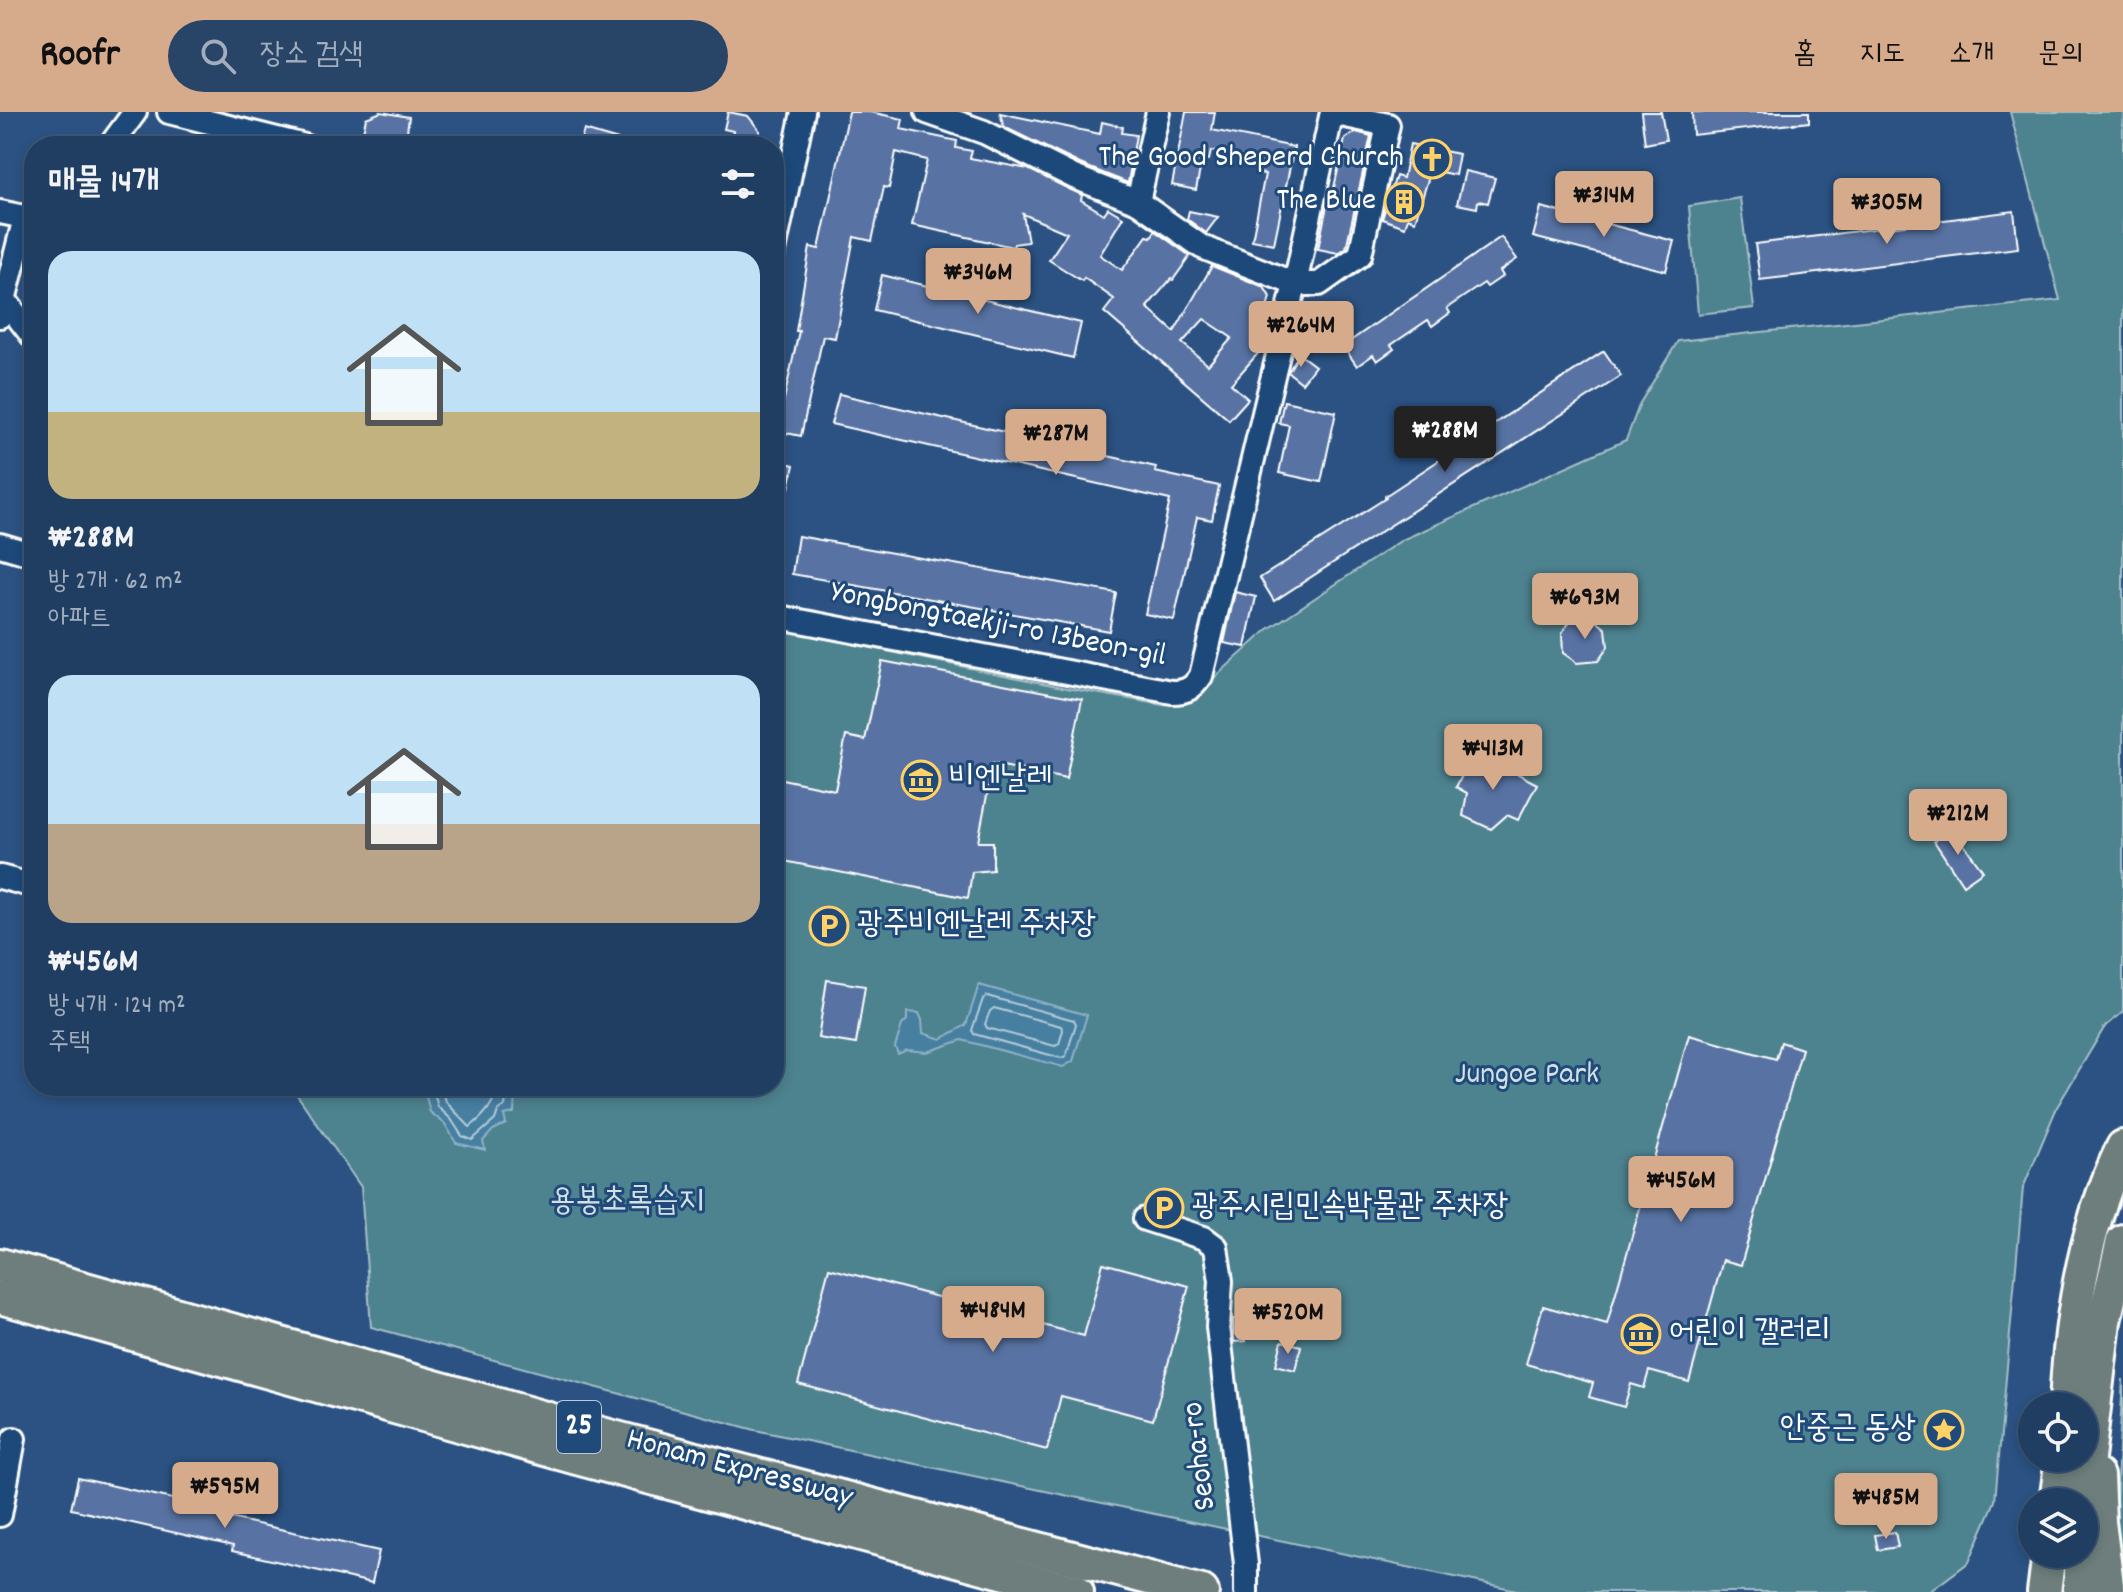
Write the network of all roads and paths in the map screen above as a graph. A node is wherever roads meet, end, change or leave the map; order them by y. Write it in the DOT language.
graph roads {
  1 [pos="135,112"];
  2 [pos="169,112"];
  3 [pos="803,112"];
  4 [pos="927,112"];
  5 [pos="1158,112"];
  6 [pos="1332,112"];
  7 [pos="987,122"];
  8 [pos="117,136"];
  9 [pos="265,136"];
  10 [pos="1138,202"];
  11 [pos="784,203"];
  12 [pos="0,212"];
  13 [pos="24,217"];
  14 [pos="24,237"];
  15 [pos="1295,284"];
  16 [pos="2,308"];
  17 [pos="24,329"];
  18 [pos="0,545"];
  19 [pos="24,552"];
  20 [pos="784,618"];
  21 [pos="0,877"];
  22 [pos="24,883"];
  23 [pos="2123,1147"];
  24 [pos="1145,1219"];
  25 [pos="2123,1241"];
  26 [pos="0,1244"];
  27 [pos="0,1265"];
  28 [pos="0,1297"];
  29 [pos="188,1316"];
  30 [pos="2073,1392"];
  31 [pos="2085,1392"];
  32 [pos="14,1439"];
  33 [pos="2091,1472"];
  34 [pos="0,1515"];
  35 [pos="2047,1568"];
  36 [pos="2063,1568"];
  37 [pos="2080,1568"];
  38 [pos="1077,1592"];
  39 [pos="1202,1592"];
  40 [pos="1246,1592"];
  41 [pos="2044,1592"];
  42 [pos="2062,1592"];
  43 [pos="2080,1592"];
  44 [pos="2108,1592"];
  1 -- 8 [label="street"];
  2 -- 9 [label="street"];
  3 -- 11 [label="street"];
  4 -- 7 [label="street"];
  5 -- 10 [label="street"];
  6 -- 15 [label="street, Yongbongtaekji-ro 13beon-gil"];
  6 -- 15 [label="street"];
  7 -- 10 [label="street"];
  10 -- 15 [label="street"];
  12 -- 13 [label="street"];
  14 -- 16 [label="street"];
  15 -- 20 [label="street, Yongbongtaekji-ro 13beon-gil"];
  16 -- 17 [label="street"];
  18 -- 19 [label="street"];
  21 -- 22 [label="street"];
  23 -- 30 [label="highway"];
  24 -- 40 [label="street, Seoha-ro"];
  25 -- 31 [label="highway"];
  26 -- 29 [label="highway"];
  27 -- 29 [label="highway, Honam Expressway / 25"];
  28 -- 38 [label="highway, Honam Expressway / 25"];
  29 -- 39 [label="highway, Honam Expressway / 25"];
  32 -- 34 [label="street"];
  33 -- 44 [label="highway"];
  35 -- 41 [label="highway"];
  36 -- 42 [label="highway"];
  37 -- 43 [label="highway"];
}
